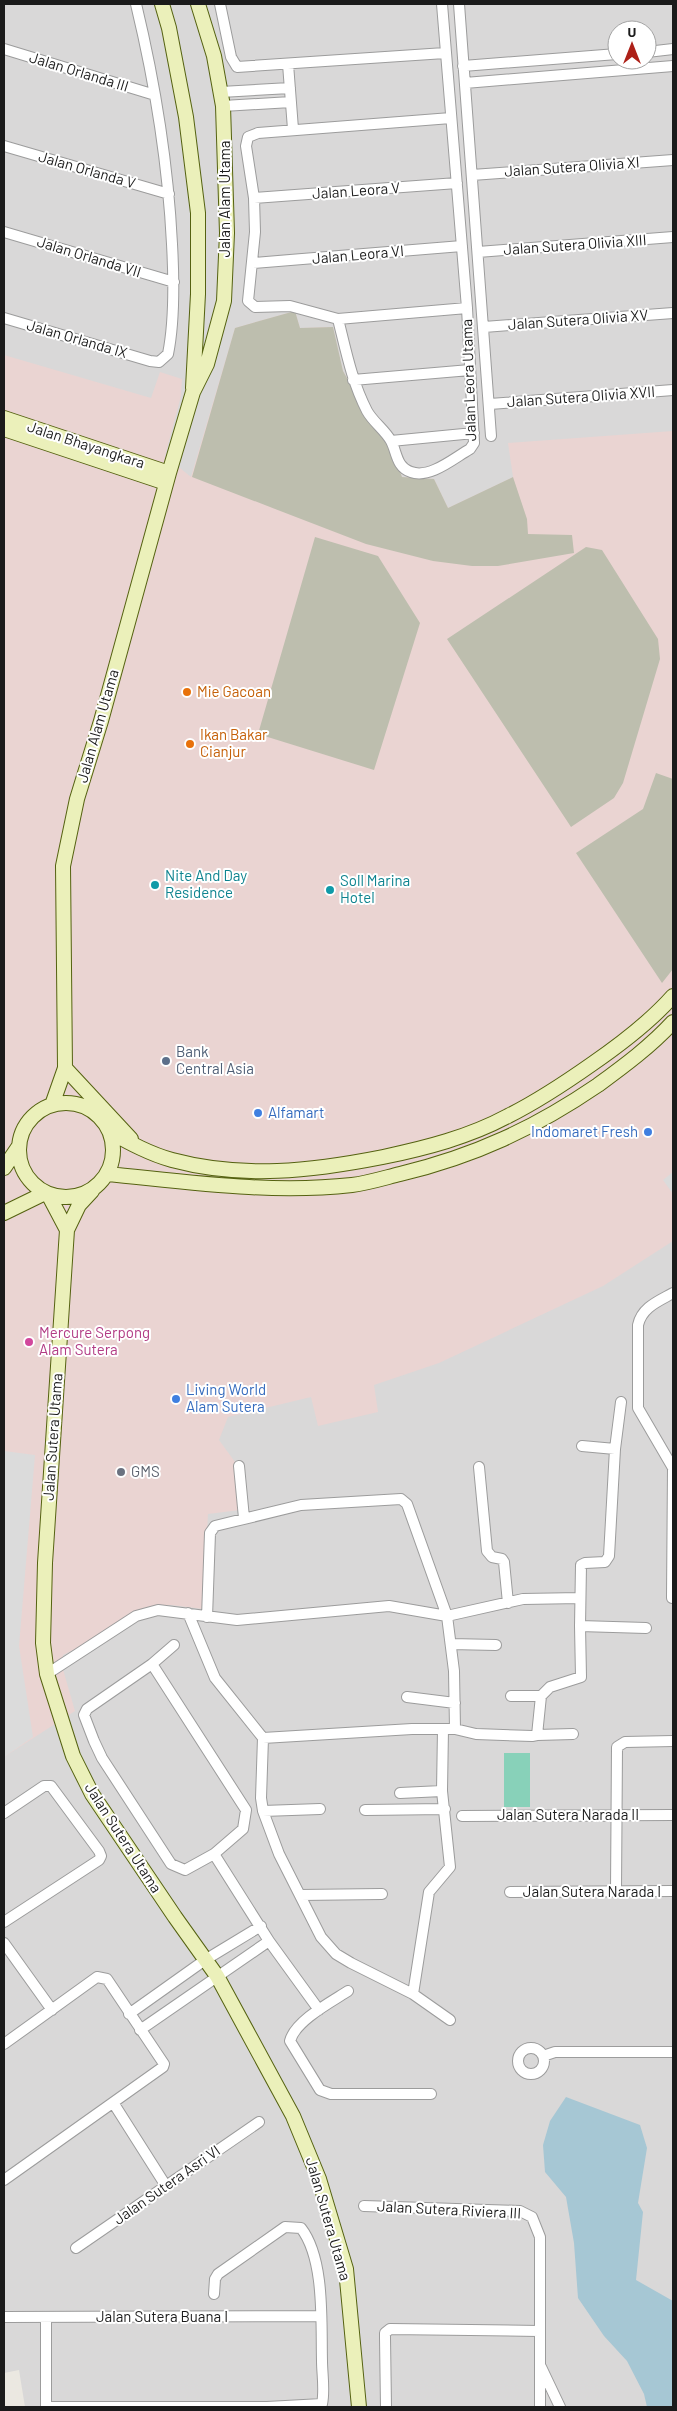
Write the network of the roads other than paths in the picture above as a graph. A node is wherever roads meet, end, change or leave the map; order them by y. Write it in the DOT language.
graph roads {
  1 [pos="136,4"];
  2 [pos="162,4"];
  3 [pos="198,4"];
  4 [pos="220,4"];
  5 [pos="442,4"];
  6 [pos="459,4"];
  7 [pos="4,49"];
  8 [pos="673,50"];
  9 [pos="657,51"];
  10 [pos="445,53"];
  11 [pos="607,55"];
  12 [pos="288,64"];
  13 [pos="463,66"];
  14 [pos="673,66"];
  15 [pos="465,83"];
  16 [pos="290,88"];
  17 [pos="221,92"];
  18 [pos="155,95"];
  19 [pos="291,102"];
  20 [pos="223,106"];
  21 [pos="451,118"];
  22 [pos="293,129"];
  23 [pos="4,146"];
  24 [pos="673,160"];
  25 [pos="472,175"];
  26 [pos="457,183"];
  27 [pos="169,194"];
  28 [pos="254,198"];
  29 [pos="4,232"];
  30 [pos="673,237"];
  31 [pos="462,246"];
  32 [pos="478,252"];
  33 [pos="253,263"];
  34 [pos="174,282"];
  35 [pos="467,308"];
  36 [pos="673,313"];
  37 [pos="4,318"];
  38 [pos="338,320"];
  39 [pos="484,327"];
  40 [pos="470,370"];
  41 [pos="353,380"];
  42 [pos="673,390"];
  43 [pos="193,392"];
  44 [pos="490,404"];
  45 [pos="4,418"];
  46 [pos="4,428"];
  47 [pos="474,433"];
  48 [pos="491,436"];
  49 [pos="391,441"];
  50 [pos="167,478"];
  51 [pos="673,996"];
  52 [pos="673,1022"];
  53 [pos="65,1068"];
  54 [pos="52,1105"];
  55 [pos="110,1132"];
  56 [pos="19,1146"];
  57 [pos="138,1147"];
  58 [pos="4,1168"];
  59 [pos="108,1174"];
  60 [pos="92,1191"];
  61 [pos="46,1193"];
  62 [pos="4,1213"];
  63 [pos="68,1230"];
  64 [pos="673,1294"];
  65 [pos="621,1402"];
  66 [pos="582,1446"];
  67 [pos="615,1449"];
  68 [pos="239,1466"];
  69 [pos="479,1467"];
  70 [pos="673,1467"];
  71 [pos="244,1518"];
  72 [pos="580,1598"];
  73 [pos="672,1598"];
  74 [pos="508,1603"];
  75 [pos="188,1612"];
  76 [pos="206,1616"];
  77 [pos="447,1616"];
  78 [pos="580,1626"];
  79 [pos="646,1628"];
  80 [pos="451,1644"];
  81 [pos="174,1645"];
  82 [pos="496,1645"];
  83 [pos="152,1664"];
  84 [pos="47,1674"];
  85 [pos="511,1696"];
  86 [pos="541,1696"];
  87 [pos="407,1697"];
  88 [pos="455,1703"];
  89 [pos="442,1729"];
  90 [pos="455,1729"];
  91 [pos="573,1734"];
  92 [pos="537,1735"];
  93 [pos="263,1738"];
  94 [pos="673,1741"];
  95 [pos="442,1791"];
  96 [pos="400,1793"];
  97 [pos="445,1809"];
  98 [pos="320,1810"];
  99 [pos="365,1810"];
  100 [pos="263,1811"];
  101 [pos="4,1813"];
  102 [pos="615,1815"];
  103 [pos="673,1815"];
  104 [pos="462,1816"];
  105 [pos="214,1854"];
  106 [pos="616,1891"];
  107 [pos="673,1891"];
  108 [pos="510,1892"];
  109 [pos="382,1894"];
  110 [pos="300,1895"];
  111 [pos="4,1922"];
  112 [pos="261,1926"];
  113 [pos="269,1942"];
  114 [pos="4,1943"];
  115 [pos="205,1960"];
  116 [pos="217,1976"];
  117 [pos="348,1991"];
  118 [pos="412,1994"];
  119 [pos="52,2010"];
  120 [pos="319,2010"];
  121 [pos="129,2014"];
  122 [pos="450,2020"];
  123 [pos="140,2030"];
  124 [pos="4,2044"];
  125 [pos="673,2052"];
  126 [pos="543,2056"];
  127 [pos="431,2094"];
  128 [pos="114,2104"];
  129 [pos="259,2122"];
  130 [pos="4,2180"];
  131 [pos="166,2186"];
  132 [pos="364,2206"];
  133 [pos="76,2248"];
  134 [pos="214,2294"];
  135 [pos="321,2316"];
  136 [pos="4,2317"];
  137 [pos="46,2317"];
  138 [pos="539,2330"];
  139 [pos="539,2364"];
  140 [pos="46,2407"];
  141 [pos="267,2407"];
  142 [pos="359,2407"];
  143 [pos="386,2407"];
  144 [pos="540,2407"];
  145 [pos="560,2407"];
  1 -- 18 [label="street"];
  2 -- 43 [label="main road, Jalan Alam Utama"];
  3 -- 17 [label="main road, Jalan Alam Utama"];
  4 -- 12 [label="street"];
  5 -- 10 [label="street, Jalan Leora Utama"];
  6 -- 13 [label="street"];
  7 -- 18 [label="street, Jalan Orlanda III"];
  8 -- 9 [label="street"];
  10 -- 12 [label="street"];
  10 -- 21 [label="street, Jalan Leora Utama"];
  11 -- 13 [label="street"];
  12 -- 16 [label="street"];
  13 -- 15 [label="street"];
  14 -- 15 [label="street"];
  15 -- 25 [label="street"];
  16 -- 17 [label="street"];
  16 -- 19 [label="street"];
  17 -- 20 [label="main road, Jalan Alam Utama"];
  18 -- 27 [label="street"];
  19 -- 20 [label="street"];
  19 -- 22 [label="street"];
  20 -- 43 [label="main road, Jalan Alam Utama"];
  21 -- 22 [label="street"];
  21 -- 26 [label="street, Jalan Leora Utama"];
  22 -- 28 [label="street"];
  23 -- 27 [label="street, Jalan Orlanda V"];
  24 -- 25 [label="street, Jalan Sutera Olivia XI"];
  25 -- 32 [label="street"];
  26 -- 28 [label="street, Jalan Leora V"];
  26 -- 31 [label="street, Jalan Leora Utama"];
  27 -- 34 [label="street"];
  28 -- 33 [label="street"];
  29 -- 34 [label="street, Jalan Orlanda VII"];
  30 -- 32 [label="street, Jalan Sutera Olivia XIII"];
  31 -- 33 [label="street, Jalan Leora VI"];
  31 -- 35 [label="street, Jalan Leora Utama"];
  32 -- 39 [label="street"];
  33 -- 38 [label="street"];
  34 -- 37 [label="street, Jalan Orlanda IX"];
  35 -- 38 [label="street"];
  35 -- 40 [label="street, Jalan Leora Utama"];
  36 -- 39 [label="street, Jalan Sutera Olivia XV"];
  38 -- 41 [label="street, Jalan Leora Utama"];
  39 -- 44 [label="street"];
  40 -- 41 [label="street"];
  40 -- 47 [label="street, Jalan Leora Utama"];
  41 -- 49 [label="street, Jalan Leora Utama"];
  42 -- 44 [label="street, Jalan Sutera Olivia XVII"];
  43 -- 50 [label="main road, Jalan Alam Utama"];
  44 -- 48 [label="street"];
  45 -- 50 [label="main road, Jalan Bhayangkara"];
  46 -- 50 [label="main road, Jalan Bhayangkara"];
  47 -- 49 [label="street"];
  47 -- 49 [label="street, Jalan Leora Utama"];
  50 -- 53 [label="main road, Jalan Alam Utama"];
  51 -- 57 [label="main road"];
  52 -- 59 [label="main road"];
  53 -- 54 [label="main road, Jalan Alam Utama"];
  53 -- 57 [label="main road"];
  54 -- 55 [label="main road"];
  54 -- 56 [label="main road"];
  55 -- 57 [label="main road"];
  55 -- 59 [label="main road"];
  56 -- 58 [label="main road"];
  56 -- 61 [label="main road"];
  59 -- 60 [label="main road"];
  60 -- 61 [label="main road"];
  60 -- 63 [label="main road, Jalan Sutera Utama"];
  61 -- 62 [label="main road"];
  61 -- 63 [label="main road"];
  63 -- 84 [label="main road, Jalan Sutera Utama"];
  64 -- 70 [label="street"];
  65 -- 67 [label="street"];
  66 -- 67 [label="street"];
  67 -- 72 [label="street"];
  68 -- 71 [label="street"];
  69 -- 74 [label="street"];
  70 -- 73 [label="street"];
  71 -- 76 [label="street"];
  71 -- 77 [label="street"];
  72 -- 74 [label="street"];
  72 -- 78 [label="street"];
  74 -- 77 [label="street"];
  75 -- 76 [label="street"];
  75 -- 84 [label="street"];
  75 -- 93 [label="street"];
  76 -- 77 [label="street"];
  77 -- 80 [label="street"];
  78 -- 79 [label="street"];
  78 -- 86 [label="street"];
  80 -- 82 [label="street"];
  80 -- 88 [label="street"];
  81 -- 83 [label="street"];
  83 -- 105 [label="street"];
  83 -- 105 [label="street"];
  84 -- 115 [label="main road, Jalan Sutera Utama"];
  85 -- 86 [label="street"];
  86 -- 92 [label="street"];
  87 -- 88 [label="street"];
  88 -- 90 [label="street"];
  89 -- 90 [label="street"];
  89 -- 93 [label="street"];
  89 -- 95 [label="street"];
  90 -- 92 [label="street"];
  91 -- 92 [label="street"];
  93 -- 100 [label="street"];
  94 -- 102 [label="street"];
  95 -- 96 [label="street"];
  95 -- 97 [label="street"];
  97 -- 99 [label="street"];
  97 -- 118 [label="street"];
  98 -- 100 [label="street"];
  100 -- 110 [label="street"];
  101 -- 111 [label="street"];
  102 -- 103 [label="street, Jalan Sutera Narada II"];
  102 -- 104 [label="street, Jalan Sutera Narada II"];
  102 -- 106 [label="street"];
  105 -- 112 [label="street"];
  106 -- 107 [label="street, Jalan Sutera Narada I"];
  106 -- 108 [label="street, Jalan Sutera Narada I"];
  109 -- 110 [label="street"];
  110 -- 118 [label="street"];
  112 -- 113 [label="street"];
  112 -- 115 [label="street"];
  113 -- 116 [label="street"];
  113 -- 120 [label="street"];
  114 -- 119 [label="street"];
  115 -- 116 [label="main road, Jalan Sutera Utama"];
  115 -- 121 [label="street"];
  116 -- 123 [label="street"];
  116 -- 142 [label="main road, Jalan Sutera Utama"];
  117 -- 120 [label="street"];
  118 -- 122 [label="street"];
  119 -- 121 [label="street"];
  119 -- 124 [label="street"];
  120 -- 127 [label="street"];
  121 -- 123 [label="street"];
  123 -- 128 [label="street"];
  125 -- 126 [label="street"];
  128 -- 130 [label="street"];
  128 -- 131 [label="street"];
  129 -- 131 [label="street, Jalan Sutera Asri VI"];
  131 -- 133 [label="street, Jalan Sutera Asri VI"];
  132 -- 138 [label="street, Jalan Sutera Riviera III"];
  134 -- 135 [label="street"];
  135 -- 137 [label="street, Jalan Sutera Buana I"];
  135 -- 141 [label="street"];
  136 -- 137 [label="street, Jalan Sutera Buana I"];
  137 -- 140 [label="street"];
  138 -- 139 [label="street"];
  138 -- 143 [label="street"];
  139 -- 144 [label="street"];
  139 -- 145 [label="street"];
  140 -- 141 [label="street"];
}
